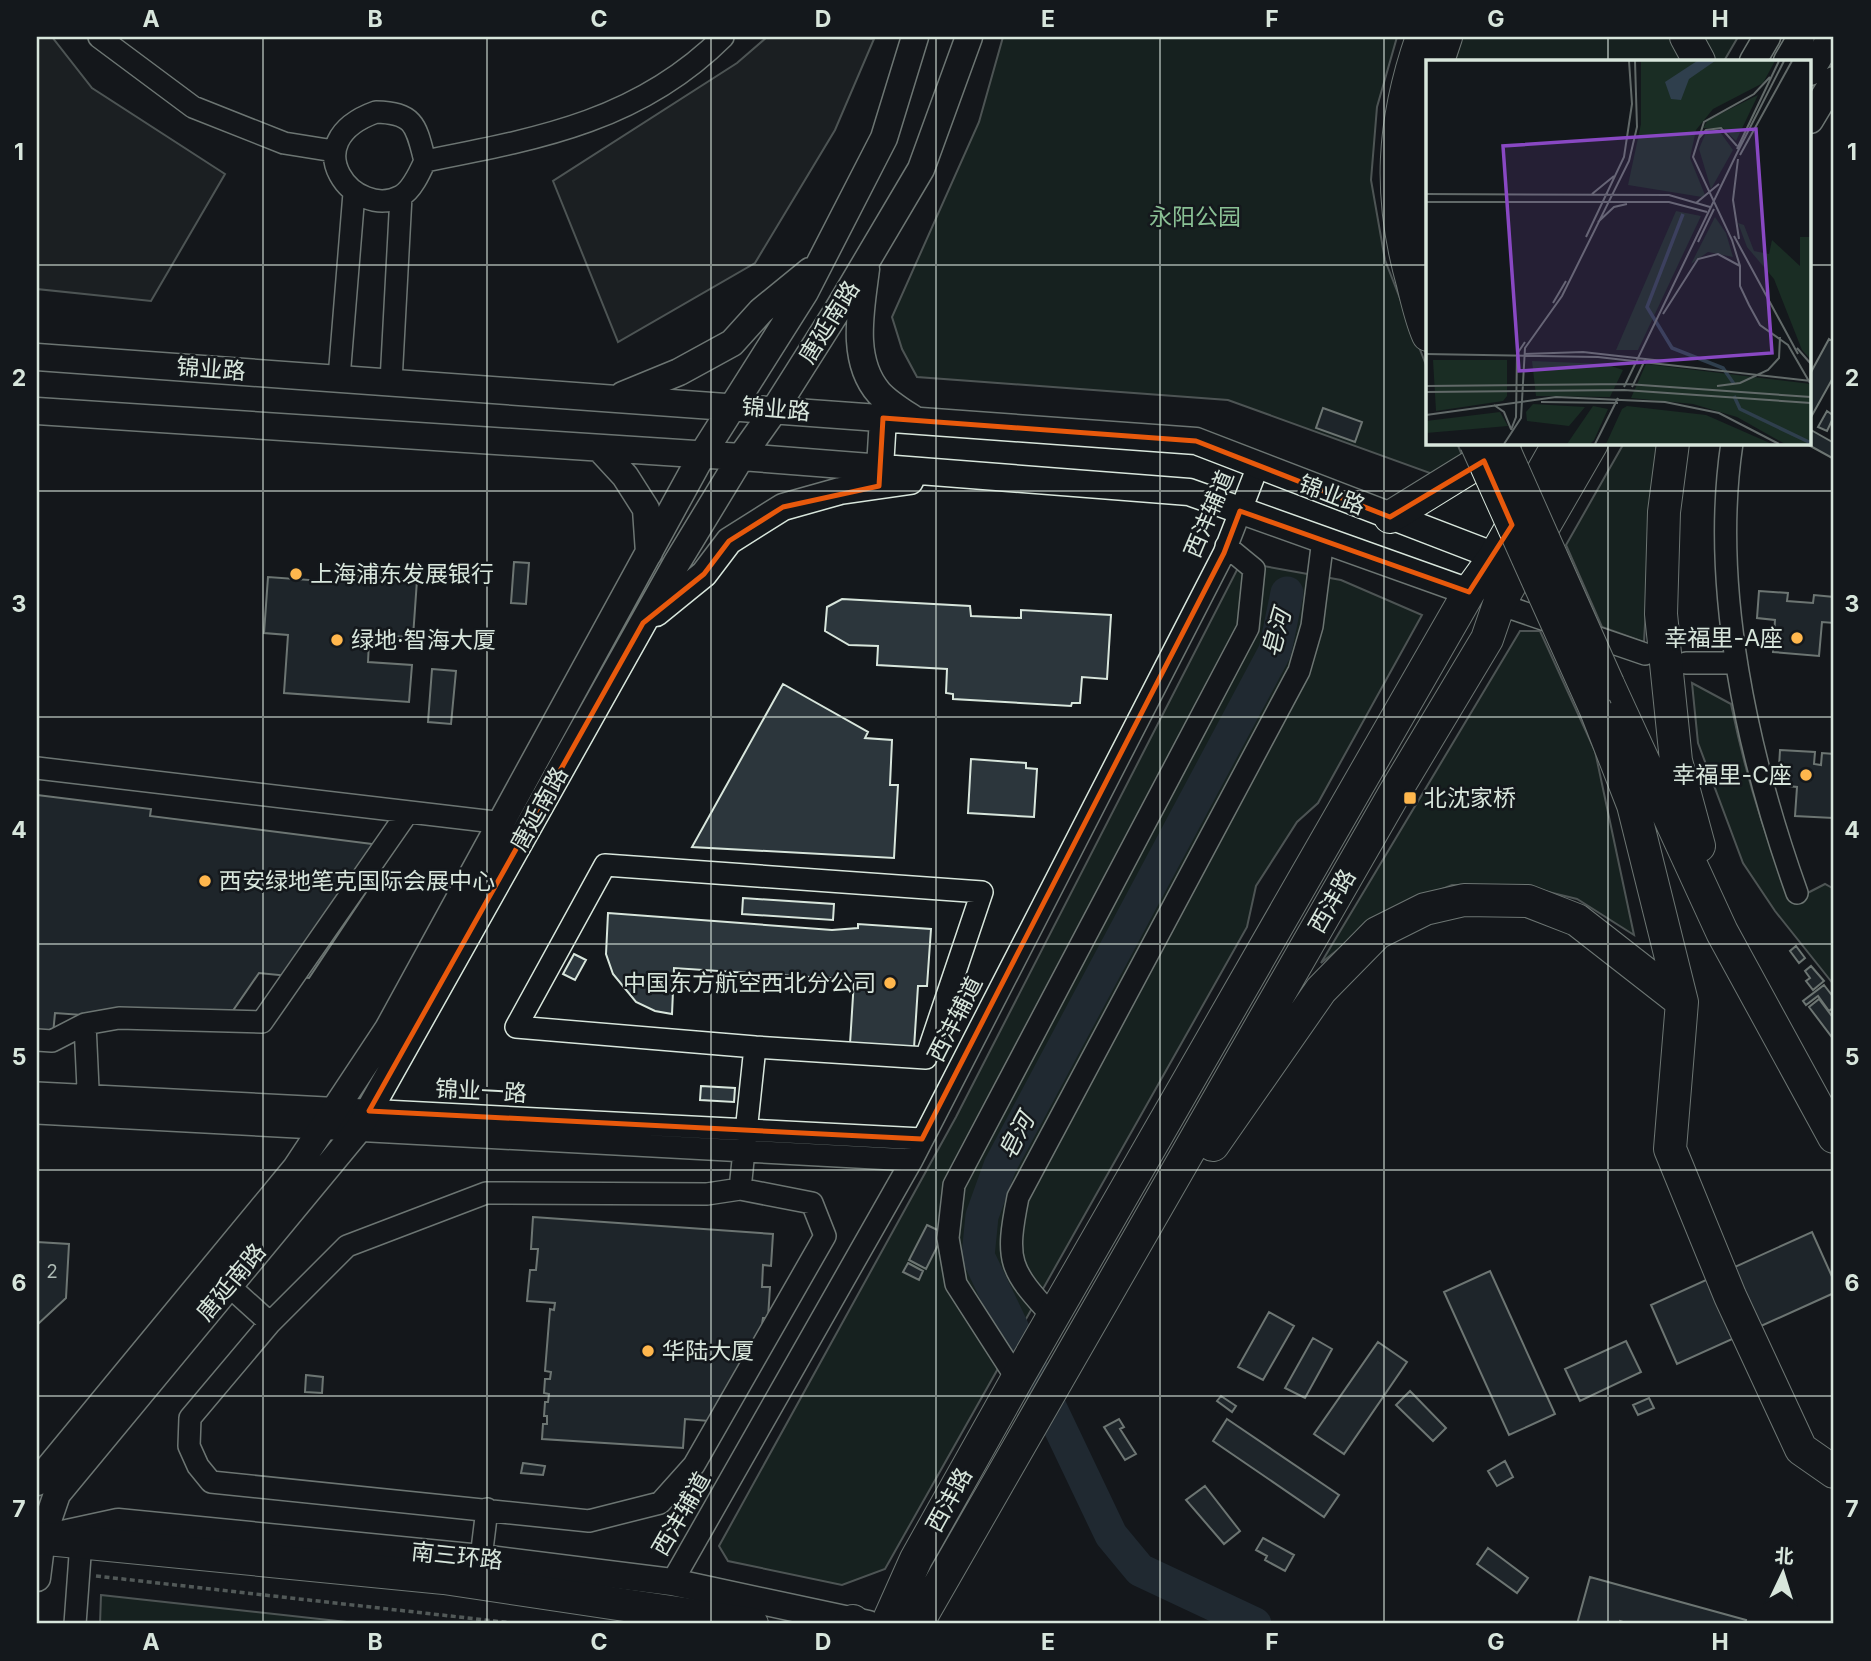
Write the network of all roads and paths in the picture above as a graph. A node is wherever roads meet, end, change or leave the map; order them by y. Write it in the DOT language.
graph roads {
  1 [pos="99,37"];
  2 [pos="723,37"];
  3 [pos="915,37"];
  4 [pos="969,37"];
  5 [pos="1422,37"];
  6 [pos="1446,37"];
  7 [pos="1686,37"];
  8 [pos="1767,37"];
  9 [pos="1801,37"];
  10 [pos="1831,37"];
  11 [pos="1438,60"];
  12 [pos="1698,60"];
  13 [pos="1754,60"];
  14 [pos="1788,60"];
  15 [pos="1812,69"];
  16 [pos="1834,80"];
  17 [pos="1426,106"];
  18 [pos="1812,120"];
  19 [pos="334,151"];
  20 [pos="425,161"];
  21 [pos="354,193"];
  22 [pos="401,196"];
  23 [pos="1426,243"];
  24 [pos="867,260"];
  25 [pos="820,263"];
  26 [pos="1426,331"];
  27 [pos="37,357"];
  28 [pos="339,378"];
  29 [pos="391,382"];
  30 [pos="617,398"];
  31 [pos="733,405"];
  32 [pos="775,409"];
  33 [pos="37,411"];
  34 [pos="883,418"];
  35 [pos="915,420"];
  36 [pos="1476,444"];
  37 [pos="1501,444"];
  38 [pos="1508,444"];
  39 [pos="1558,444"];
  40 [pos="1591,444"];
  41 [pos="1673,444"];
  42 [pos="1732,444"];
  43 [pos="600,449"];
  44 [pos="702,455"];
  45 [pos="741,457"];
  46 [pos="1258,466"];
  47 [pos="880,468"];
  48 [pos="960,474"];
  49 [pos="1240,511"];
  50 [pos="1390,517"];
  51 [pos="1323,540"];
  52 [pos="1226,546"];
  53 [pos="649,553"];
  54 [pos="1495,556"];
  55 [pos="1469,592"];
  56 [pos="1499,604"];
  57 [pos="643,623"];
  58 [pos="1645,654"];
  59 [pos="1686,663"];
  60 [pos="1735,663"];
  61 [pos="1602,697"];
  62 [pos="37,768"];
  63 [pos="408,812"];
  64 [pos="503,823"];
  65 [pos="1797,893"];
  66 [pos="1722,932"];
  67 [pos="1682,1002"];
  68 [pos="85,1024"];
  69 [pos="37,1040"];
  70 [pos="755,1047"];
  71 [pos="37,1093"];
  72 [pos="89,1106"];
  73 [pos="37,1113"];
  74 [pos="330,1118"];
  75 [pos="364,1121"];
  76 [pos="1834,1138"];
  77 [pos="922,1139"];
  78 [pos="746,1141"];
  79 [pos="912,1160"];
  80 [pos="740,1189"];
  81 [pos="228,1285"];
  82 [pos="1053,1317"];
  83 [pos="1092,1319"];
  84 [pos="270,1323"];
  85 [pos="1017,1379"];
  86 [pos="1834,1472"];
  87 [pos="37,1482"];
  88 [pos="487,1509"];
  89 [pos="40,1538"];
  90 [pos="82,1542"];
  91 [pos="481,1558"];
  92 [pos="79,1574"];
  93 [pos="37,1578"];
  94 [pos="672,1582"];
  95 [pos="858,1623"];
  96 [pos="75,1624"];
  97 [pos="521,1624"];
  98 [pos="752,1624"];
  99 [pos="887,1624"];
  100 [pos="917,1624"];
  1 -- 19 [label="street"];
  2 -- 20 [label="street"];
  3 -- 25 [label="main road, 唐延南路"];
  4 -- 24 [label="main road, 唐延南路"];
  5 -- 26 [label="highway"];
  6 -- 11 [label="highway"];
  7 -- 12 [label="highway"];
  8 -- 13 [label="main road"];
  9 -- 14 [label="main road"];
  10 -- 15 [label="main road"];
  16 -- 18 [label="main road"];
  17 -- 23 [label="highway"];
  19 -- 20 [label="street"];
  19 -- 21 [label="street"];
  20 -- 22 [label="street"];
  21 -- 22 [label="street"];
  21 -- 28 [label="street"];
  22 -- 29 [label="street"];
  24 -- 32 [label="main road, 唐延南路"];
  24 -- 35 [label="main road"];
  25 -- 30 [label="main road"];
  25 -- 31 [label="main road, 唐延南路"];
  27 -- 28 [label="main road, 锦业路"];
  28 -- 29 [label="main road, 锦业路"];
  29 -- 30 [label="main road, 锦业路"];
  30 -- 31 [label="main road, 锦业路"];
  31 -- 32 [label="main road, 锦业路"];
  31 -- 44 [label="main road, 唐延南路"];
  32 -- 34 [label="main road, 锦业路"];
  32 -- 45 [label="main road, 唐延南路"];
  33 -- 43 [label="main road, 锦业路"];
  34 -- 35 [label="main road, 锦业路"];
  34 -- 47 [label="main road"];
  35 -- 46 [label="main road, 锦业路"];
  36 -- 61 [label="highway, bridge"];
  37 -- 61 [label="highway, bridge"];
  38 -- 50 [label="highway"];
  39 -- 54 [label="highway, 西沣路"];
  40 -- 56 [label="highway, 西沣路"];
  41 -- 66 [label="highway"];
  42 -- 60 [label="street"];
  43 -- 44 [label="main road, 锦业路"];
  43 -- 53 [label="main road"];
  44 -- 45 [label="main road, 锦业路"];
  44 -- 53 [label="main road, 唐延南路"];
  45 -- 47 [label="main road, 锦业路"];
  45 -- 57 [label="main road, 唐延南路"];
  46 -- 49 [label="street, 西沣辅道"];
  46 -- 50 [label="main road, 锦业路"];
  47 -- 48 [label="main road, 锦业路"];
  48 -- 49 [label="main road, 锦业路"];
  48 -- 57 [label="main road"];
  49 -- 51 [label="main road, 锦业路"];
  49 -- 52 [label="street, 西沣辅道"];
  50 -- 54 [label="main road, 锦业路"];
  51 -- 55 [label="main road, 锦业路"];
  51 -- 82 [label="street"];
  52 -- 77 [label="street, 西沣辅道"];
  52 -- 85 [label="street"];
  53 -- 64 [label="main road, 唐延南路"];
  54 -- 55 [label="highway, 西沣路"];
  55 -- 82 [label="highway, 西沣路"];
  56 -- 58 [label="street"];
  56 -- 83 [label="highway, 西沣路"];
  57 -- 75 [label="main road, 唐延南路"];
  59 -- 60 [label="street"];
  60 -- 65 [label="street"];
  61 -- 66 [label="highway"];
  61 -- 67 [label="highway"];
  62 -- 63 [label="street"];
  63 -- 64 [label="street"];
  63 -- 68 [label="street"];
  64 -- 74 [label="main road, 唐延南路"];
  66 -- 76 [label="highway"];
  67 -- 83 [label="highway"];
  67 -- 86 [label="highway"];
  68 -- 69 [label="street"];
  68 -- 72 [label="street"];
  70 -- 70 [label="street"];
  70 -- 78 [label="street"];
  71 -- 72 [label="street, 锦业一路"];
  72 -- 73 [label="street, 锦业一路"];
  72 -- 74 [label="street, 锦业一路"];
  74 -- 75 [label="street, 锦业一路"];
  74 -- 87 [label="main road, 唐延南路"];
  75 -- 78 [label="street, 锦业一路"];
  75 -- 81 [label="main road, 唐延南路"];
  77 -- 78 [label="street, 锦业一路"];
  77 -- 79 [label="street, 西沣辅道"];
  78 -- 79 [label="street, 锦业一路"];
  78 -- 80 [label="street"];
  79 -- 94 [label="street, 西沣辅道"];
  80 -- 84 [label="street"];
  80 -- 88 [label="street"];
  81 -- 84 [label="street"];
  81 -- 89 [label="main road, 唐延南路"];
  82 -- 85 [label="highway, 西沣路"];
  83 -- 100 [label="highway, 西沣路"];
  84 -- 88 [label="street"];
  85 -- 99 [label="highway, 西沣路"];
  88 -- 91 [label="street"];
  89 -- 90 [label="highway, 南三环路"];
  89 -- 91 [label="main road, 南三环路"];
  89 -- 93 [label="main road, 唐延南路"];
  90 -- 92 [label="street"];
  90 -- 98 [label="highway, 南三环路"];
  91 -- 94 [label="main road, 南三环路"];
  92 -- 96 [label="street"];
  92 -- 97 [label="path"];
  94 -- 95 [label="main road, 南三环路"];
}
